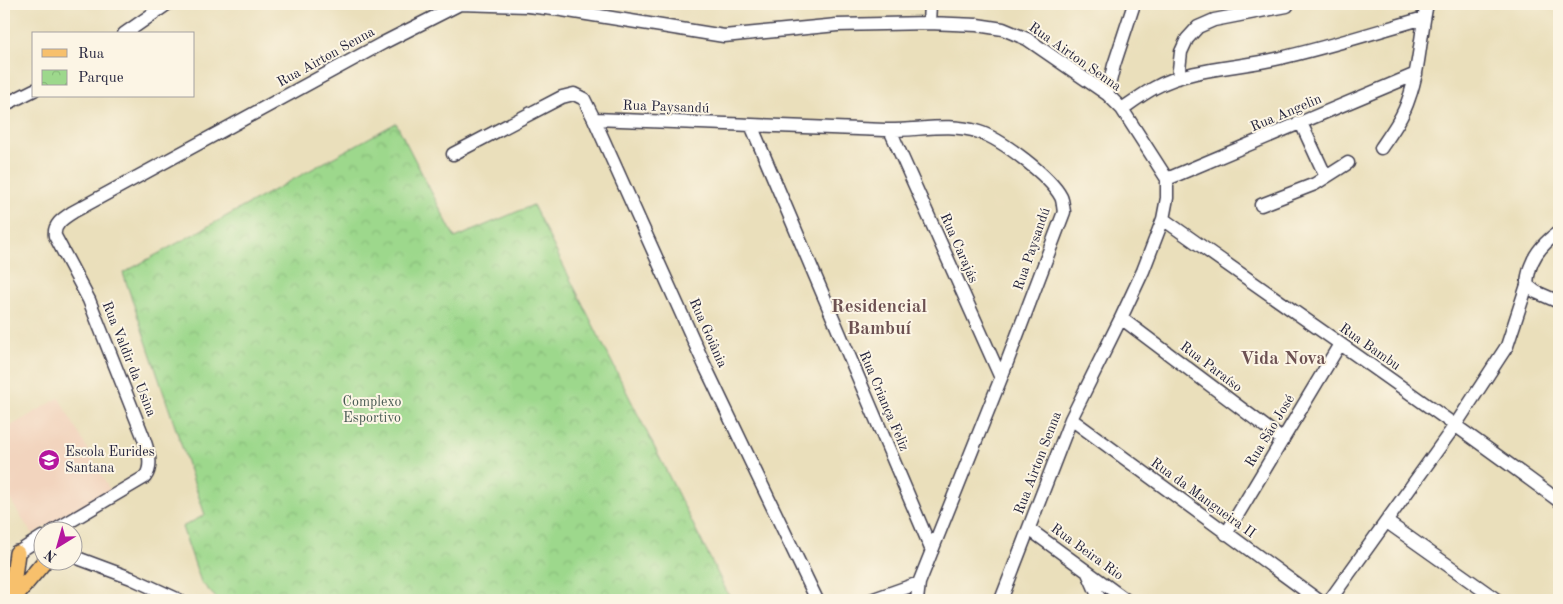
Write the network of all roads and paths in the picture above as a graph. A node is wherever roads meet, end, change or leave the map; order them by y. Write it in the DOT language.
graph roads {
  1 [pos="167,4"];
  2 [pos="460,4"];
  3 [pos="930,4"];
  4 [pos="1134,4"];
  5 [pos="1427,4"];
  6 [pos="1287,6"];
  7 [pos="1424,18"];
  8 [pos="930,23"];
  9 [pos="127,32"];
  10 [pos="1416,74"];
  11 [pos="1178,78"];
  12 [pos="32,91"];
  13 [pos="1107,94"];
  14 [pos="4,105"];
  15 [pos="1122,109"];
  16 [pos="594,119"];
  17 [pos="1300,123"];
  18 [pos="751,125"];
  19 [pos="890,130"];
  20 [pos="1381,148"];
  21 [pos="453,154"];
  22 [pos="1348,162"];
  23 [pos="1326,177"];
  24 [pos="1167,179"];
  25 [pos="1261,205"];
  26 [pos="1163,219"];
  27 [pos="1559,232"];
  28 [pos="66,256"];
  29 [pos="1527,285"];
  30 [pos="1559,302"];
  31 [pos="1121,318"];
  32 [pos="1340,344"];
  33 [pos="1001,378"];
  34 [pos="1071,420"];
  35 [pos="1456,424"];
  36 [pos="1283,440"];
  37 [pos="1559,501"];
  38 [pos="69,522"];
  39 [pos="1386,522"];
  40 [pos="1029,529"];
  41 [pos="1226,534"];
  42 [pos="32,546"];
  43 [pos="932,551"];
  44 [pos="10,557"];
  45 [pos="82,560"];
  46 [pos="1087,570"];
  47 [pos="36,572"];
  48 [pos="919,583"];
  49 [pos="4,595"];
  50 [pos="7,600"];
  51 [pos="12,600"];
  52 [pos="179,600"];
  53 [pos="817,600"];
  54 [pos="871,600"];
  55 [pos="917,600"];
  56 [pos="1001,600"];
  57 [pos="1100,600"];
  58 [pos="1126,600"];
  59 [pos="1318,600"];
  60 [pos="1330,600"];
  61 [pos="1497,600"];
  1 -- 9 [label="street"];
  2 -- 8 [label="street, Rua Airton Senna"];
  2 -- 28 [label="street, Rua Airton Senna"];
  3 -- 8 [label="street"];
  4 -- 13 [label="street"];
  5 -- 7 [label="street"];
  6 -- 11 [label="street"];
  7 -- 10 [label="street"];
  7 -- 11 [label="street"];
  8 -- 13 [label="street, Rua Airton Senna"];
  10 -- 17 [label="street, Rua Angelin"];
  10 -- 20 [label="street"];
  11 -- 15 [label="street"];
  12 -- 14 [label="street"];
  13 -- 15 [label="street, Rua Airton Senna"];
  15 -- 24 [label="street, Rua Airton Senna"];
  16 -- 18 [label="street, Rua Paysandú"];
  16 -- 21 [label="street, Rua Goiânia"];
  16 -- 53 [label="street, Rua Goiânia"];
  17 -- 23 [label="street"];
  17 -- 24 [label="street, Rua Angelin"];
  18 -- 19 [label="street, Rua Paysandú"];
  18 -- 43 [label="street, Rua Criança Feliz"];
  19 -- 33 [label="street, Rua Carajás"];
  19 -- 33 [label="street, Rua Paysandú"];
  22 -- 23 [label="street"];
  23 -- 25 [label="street"];
  24 -- 26 [label="street, Rua Airton Senna"];
  26 -- 31 [label="street, Rua Airton Senna"];
  26 -- 32 [label="street, Rua Bambu"];
  27 -- 29 [label="street"];
  28 -- 38 [label="street, Rua Valdir da Usina"];
  29 -- 30 [label="street"];
  29 -- 35 [label="street"];
  31 -- 34 [label="street, Rua Airton Senna"];
  31 -- 36 [label="street, Rua Paraíso"];
  32 -- 35 [label="street, Rua Bambu"];
  32 -- 36 [label="street, Rua São José"];
  33 -- 43 [label="street, Rua Paysandú"];
  34 -- 40 [label="street, Rua Airton Senna"];
  34 -- 41 [label="street, Rua da Mangueira II"];
  35 -- 37 [label="street, Rua Bambu"];
  35 -- 39 [label="street"];
  36 -- 41 [label="street, Rua São José"];
  39 -- 60 [label="street"];
  39 -- 61 [label="street"];
  40 -- 46 [label="street, Rua Beira Rio"];
  40 -- 56 [label="street, Rua Airton Senna"];
  41 -- 59 [label="street, Rua da Mangueira II"];
  42 -- 44 [label="street"];
  43 -- 48 [label="street, Rua Paysandú"];
  44 -- 51 [label="main road"];
  45 -- 52 [label="street"];
  46 -- 57 [label="street"];
  46 -- 58 [label="street, Rua Beira Rio"];
  47 -- 51 [label="main road"];
  48 -- 54 [label="street"];
  48 -- 55 [label="street, Rua Paysandú"];
  49 -- 50 [label="main road"];
}
